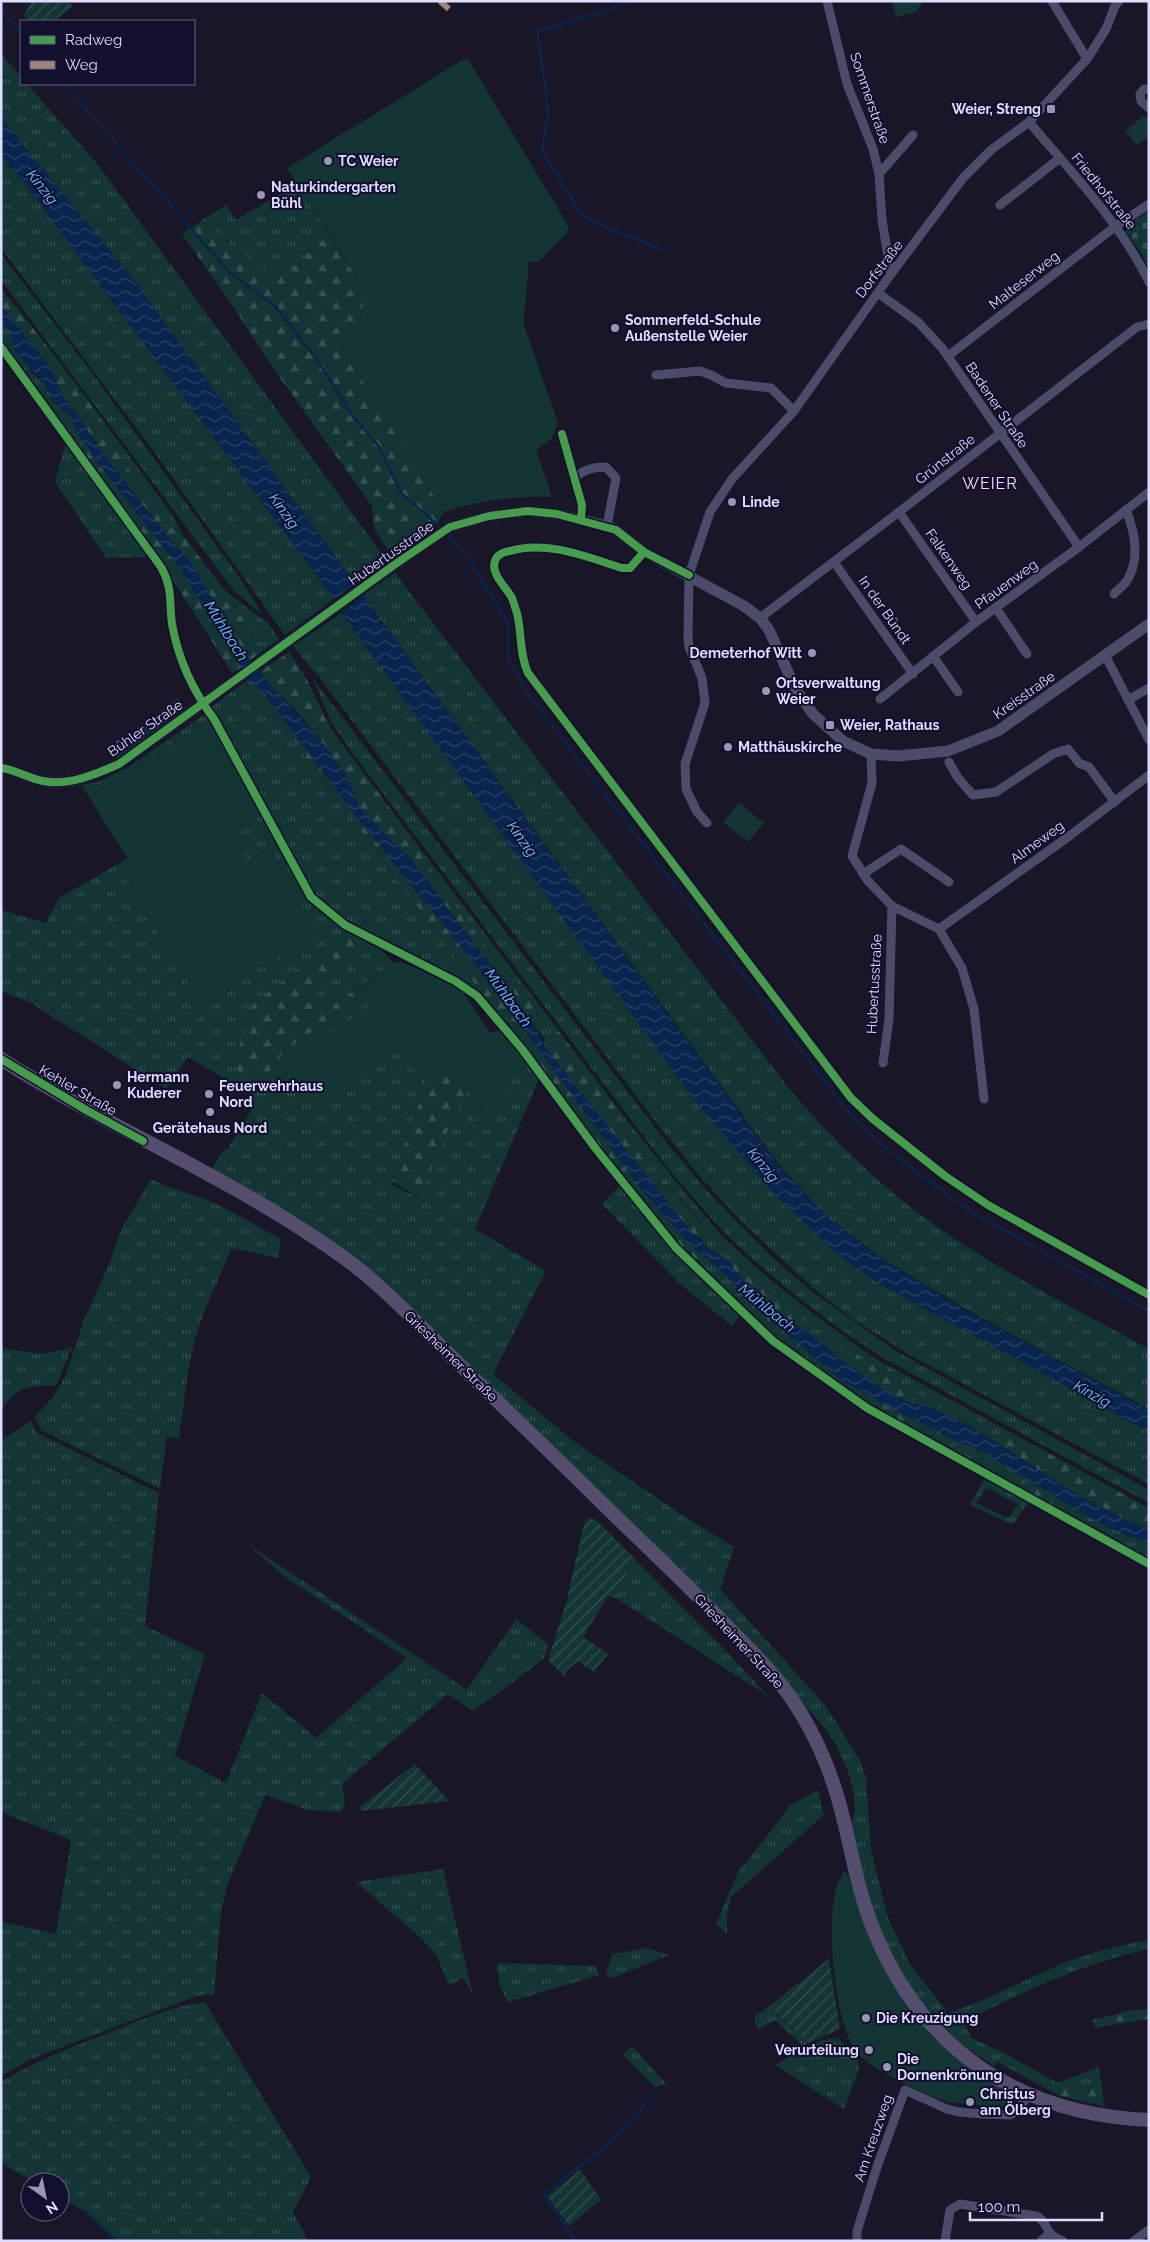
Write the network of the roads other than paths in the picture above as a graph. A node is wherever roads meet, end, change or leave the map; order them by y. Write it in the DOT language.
graph roads {
  1 [pos="827,1"];
  2 [pos="1052,1"];
  3 [pos="1119,1"];
  4 [pos="1087,59"];
  5 [pos="1149,89"];
  6 [pos="1149,108"];
  7 [pos="1029,122"];
  8 [pos="913,135"];
  9 [pos="1060,158"];
  10 [pos="879,174"];
  11 [pos="1149,204"];
  12 [pos="1000,205"];
  13 [pos="1116,226"];
  14 [pos="892,274"];
  15 [pos="1149,282"];
  16 [pos="878,293"];
  17 [pos="1149,324"];
  18 [pos="948,356"];
  19 [pos="656,375"];
  20 [pos="794,411"];
  21 [pos="1000,434"];
  22 [pos="1149,492"];
  23 [pos="1126,510"];
  24 [pos="899,512"];
  25 [pos="581,520"];
  26 [pos="607,526"];
  27 [pos="1079,547"];
  28 [pos="834,562"];
  29 [pos="689,575"];
  30 [pos="1114,594"];
  31 [pos="996,608"];
  32 [pos="760,618"];
  33 [pos="976,622"];
  34 [pos="1149,624"];
  35 [pos="286,642"];
  36 [pos="1027,654"];
  37 [pos="1105,655"];
  38 [pos="933,656"];
  39 [pos="913,674"];
  40 [pos="1149,688"];
  41 [pos="958,692"];
  42 [pos="880,699"];
  43 [pos="1128,700"];
  44 [pos="1149,740"];
  45 [pos="871,754"];
  46 [pos="949,762"];
  47 [pos="1,768"];
  48 [pos="1149,775"];
  49 [pos="1115,802"];
  50 [pos="707,823"];
  51 [pos="863,874"];
  52 [pos="949,882"];
  53 [pos="892,906"];
  54 [pos="939,929"];
  55 [pos="1,1059"];
  56 [pos="882,1063"];
  57 [pos="984,1099"];
  58 [pos="234,1188"];
  59 [pos="1029,2096"];
  60 [pos="1149,2120"];
  61 [pos="1149,2230"];
  62 [pos="1049,2234"];
  63 [pos="857,2241"];
  64 [pos="945,2241"];
  65 [pos="1041,2241"];
  66 [pos="1063,2241"];
  67 [pos="1134,2241"];
  1 -- 10 [label="street, Sommerstraße"];
  2 -- 4 [label="street"];
  3 -- 4 [label="street, Dorfstraße"];
  4 -- 7 [label="street, Dorfstraße"];
  5 -- 6 [label="street"];
  7 -- 9 [label="street, Friedhofstraße"];
  7 -- 14 [label="street, Dorfstraße"];
  8 -- 10 [label="street, Sommerstraße"];
  9 -- 12 [label="street"];
  9 -- 13 [label="street, Friedhofstraße"];
  10 -- 14 [label="street, Sommerstraße"];
  11 -- 13 [label="street, Malteserweg"];
  13 -- 15 [label="street, Friedhofstraße"];
  13 -- 18 [label="street, Malteserweg"];
  14 -- 16 [label="street, Dorfstraße"];
  16 -- 18 [label="street, Badener Straße"];
  16 -- 20 [label="street, Dorfstraße"];
  17 -- 21 [label="street, Grünstraße"];
  18 -- 21 [label="street, Badener Straße"];
  19 -- 20 [label="street"];
  20 -- 29 [label="street, Dorfstraße"];
  21 -- 24 [label="street, Grünstraße"];
  21 -- 27 [label="street, Badener Straße"];
  22 -- 23 [label="street, Pfauenweg"];
  23 -- 27 [label="street, Pfauenweg"];
  23 -- 30 [label="street"];
  24 -- 28 [label="street, Grünstraße"];
  24 -- 33 [label="street, Falkenweg"];
  25 -- 26 [label="street, Hubertusstraße"];
  25 -- 26 [label="street"];
  25 -- 35 [label="street, Hubertusstraße"];
  26 -- 29 [label="street, Hubertusstraße"];
  27 -- 31 [label="street, Pfauenweg"];
  28 -- 32 [label="street, Grünstraße"];
  28 -- 39 [label="street, In der Bündt"];
  29 -- 32 [label="street, Hubertusstraße"];
  29 -- 50 [label="street, Dorfstraße"];
  31 -- 33 [label="street, Pfauenweg"];
  31 -- 36 [label="street"];
  32 -- 45 [label="street, Hubertusstraße"];
  33 -- 38 [label="street, Pfauenweg"];
  34 -- 37 [label="street, Kreisstraße"];
  35 -- 47 [label="street, Bühler Straße"];
  37 -- 43 [label="street"];
  37 -- 45 [label="street, Kreisstraße"];
  38 -- 39 [label="street, Pfauenweg"];
  38 -- 41 [label="street"];
  39 -- 42 [label="street, Pfauenweg"];
  40 -- 43 [label="street"];
  43 -- 44 [label="street"];
  45 -- 51 [label="street"];
  46 -- 49 [label="street"];
  48 -- 49 [label="street, Almeweg"];
  49 -- 54 [label="street, Almeweg"];
  51 -- 52 [label="street"];
  51 -- 53 [label="street"];
  53 -- 54 [label="street"];
  53 -- 56 [label="street, Hubertusstraße"];
  54 -- 57 [label="street"];
  55 -- 58 [label="main road, Kehler Straße"];
  58 -- 59 [label="main road, Griesheimer Straße"];
  59 -- 60 [label="main road, Griesheimer Straße"];
  59 -- 63 [label="street, Am Kreuzweg"];
  61 -- 67 [label="street"];
  62 -- 64 [label="street"];
  62 -- 65 [label="street"];
  62 -- 66 [label="street"];
}
